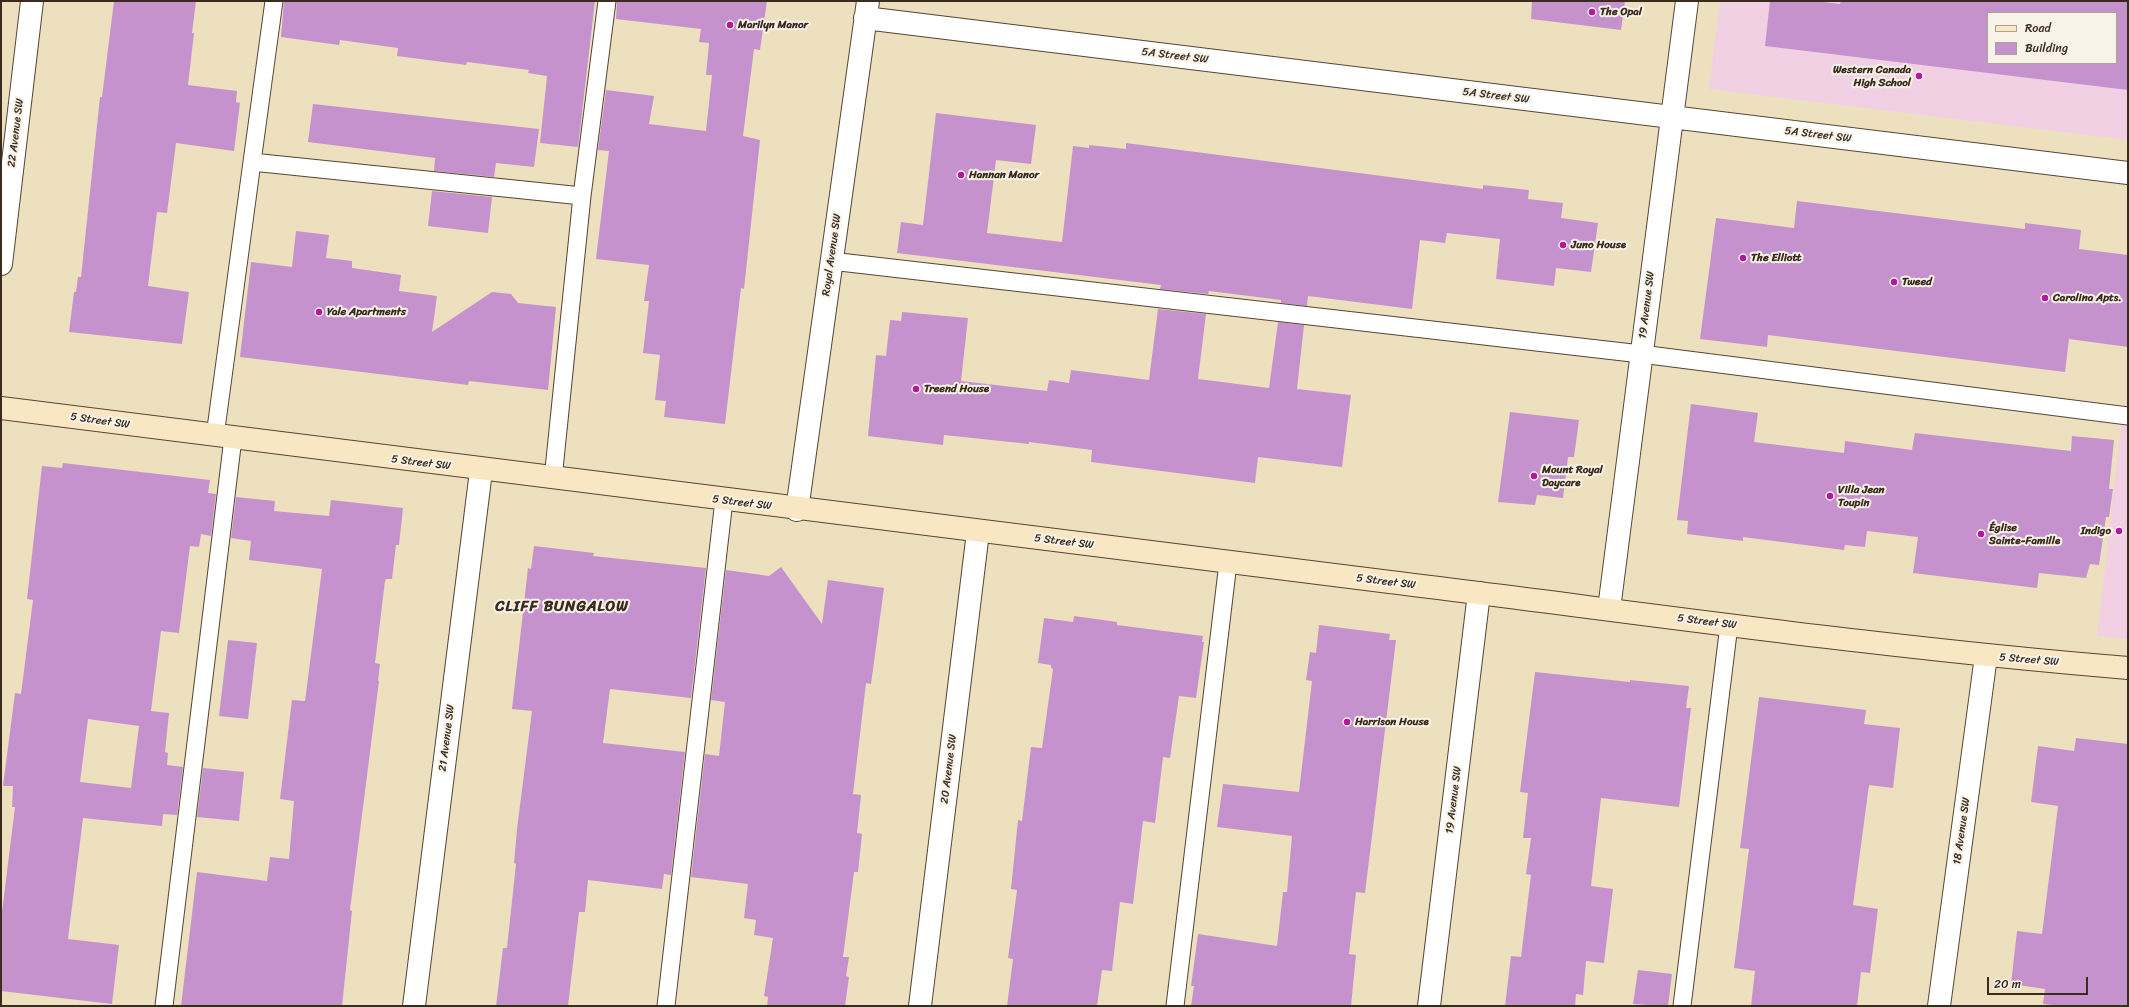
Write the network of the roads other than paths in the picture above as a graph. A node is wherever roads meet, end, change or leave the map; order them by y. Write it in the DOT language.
graph roads {
  1 [pos="32,1"];
  2 [pos="274,1"];
  3 [pos="606,1"];
  4 [pos="1687,1"];
  5 [pos="867,10"];
  6 [pos="1671,117"];
  7 [pos="252,162"];
  8 [pos="2128,173"];
  9 [pos="582,196"];
  10 [pos="831,261"];
  11 [pos="1,264"];
  12 [pos="1641,354"];
  13 [pos="1,408"];
  14 [pos="2128,416"];
  15 [pos="224,437"];
  16 [pos="481,470"];
  17 [pos="553,479"];
  18 [pos="724,500"];
  19 [pos="797,510"];
  20 [pos="978,532"];
  21 [pos="1228,563"];
  22 [pos="1479,593"];
  23 [pos="1609,609"];
  24 [pos="1729,625"];
  25 [pos="1986,656"];
  26 [pos="2128,668"];
  27 [pos="164,1006"];
  28 [pos="414,1006"];
  29 [pos="666,1006"];
  30 [pos="920,1006"];
  31 [pos="1175,1006"];
  32 [pos="1429,1006"];
  33 [pos="1682,1006"];
  34 [pos="1939,1006"];
  1 -- 11 [label="street, 22 Avenue SW"];
  2 -- 7 [label="lane"];
  3 -- 9 [label="lane"];
  4 -- 6 [label="street, 19 Avenue SW"];
  5 -- 6 [label="street, 5A Street SW"];
  5 -- 10 [label="street, Royal Avenue SW"];
  6 -- 8 [label="street, 5A Street SW"];
  6 -- 12 [label="street, 19 Avenue SW"];
  7 -- 9 [label="lane"];
  7 -- 15 [label="lane"];
  9 -- 17 [label="lane"];
  10 -- 12 [label="lane"];
  10 -- 19 [label="street, Royal Avenue SW"];
  12 -- 14 [label="lane"];
  12 -- 23 [label="street, 19 Avenue SW"];
  13 -- 15 [label="street, 5 Street SW"];
  15 -- 16 [label="street, 5 Street SW"];
  15 -- 27 [label="lane"];
  16 -- 17 [label="street, 5 Street SW"];
  16 -- 28 [label="street, 21 Avenue SW"];
  17 -- 18 [label="street, 5 Street SW"];
  18 -- 19 [label="street, 5 Street SW"];
  18 -- 29 [label="lane"];
  19 -- 20 [label="street, 5 Street SW"];
  20 -- 21 [label="street, 5 Street SW"];
  20 -- 30 [label="street, 20 Avenue SW"];
  21 -- 22 [label="street, 5 Street SW"];
  21 -- 31 [label="lane"];
  22 -- 23 [label="street, 5 Street SW"];
  22 -- 32 [label="street, 19 Avenue SW"];
  23 -- 24 [label="street, 5 Street SW"];
  24 -- 25 [label="street, 5 Street SW"];
  24 -- 33 [label="lane"];
  25 -- 26 [label="street, 5 Street SW"];
  25 -- 34 [label="street, 18 Avenue SW"];
}
